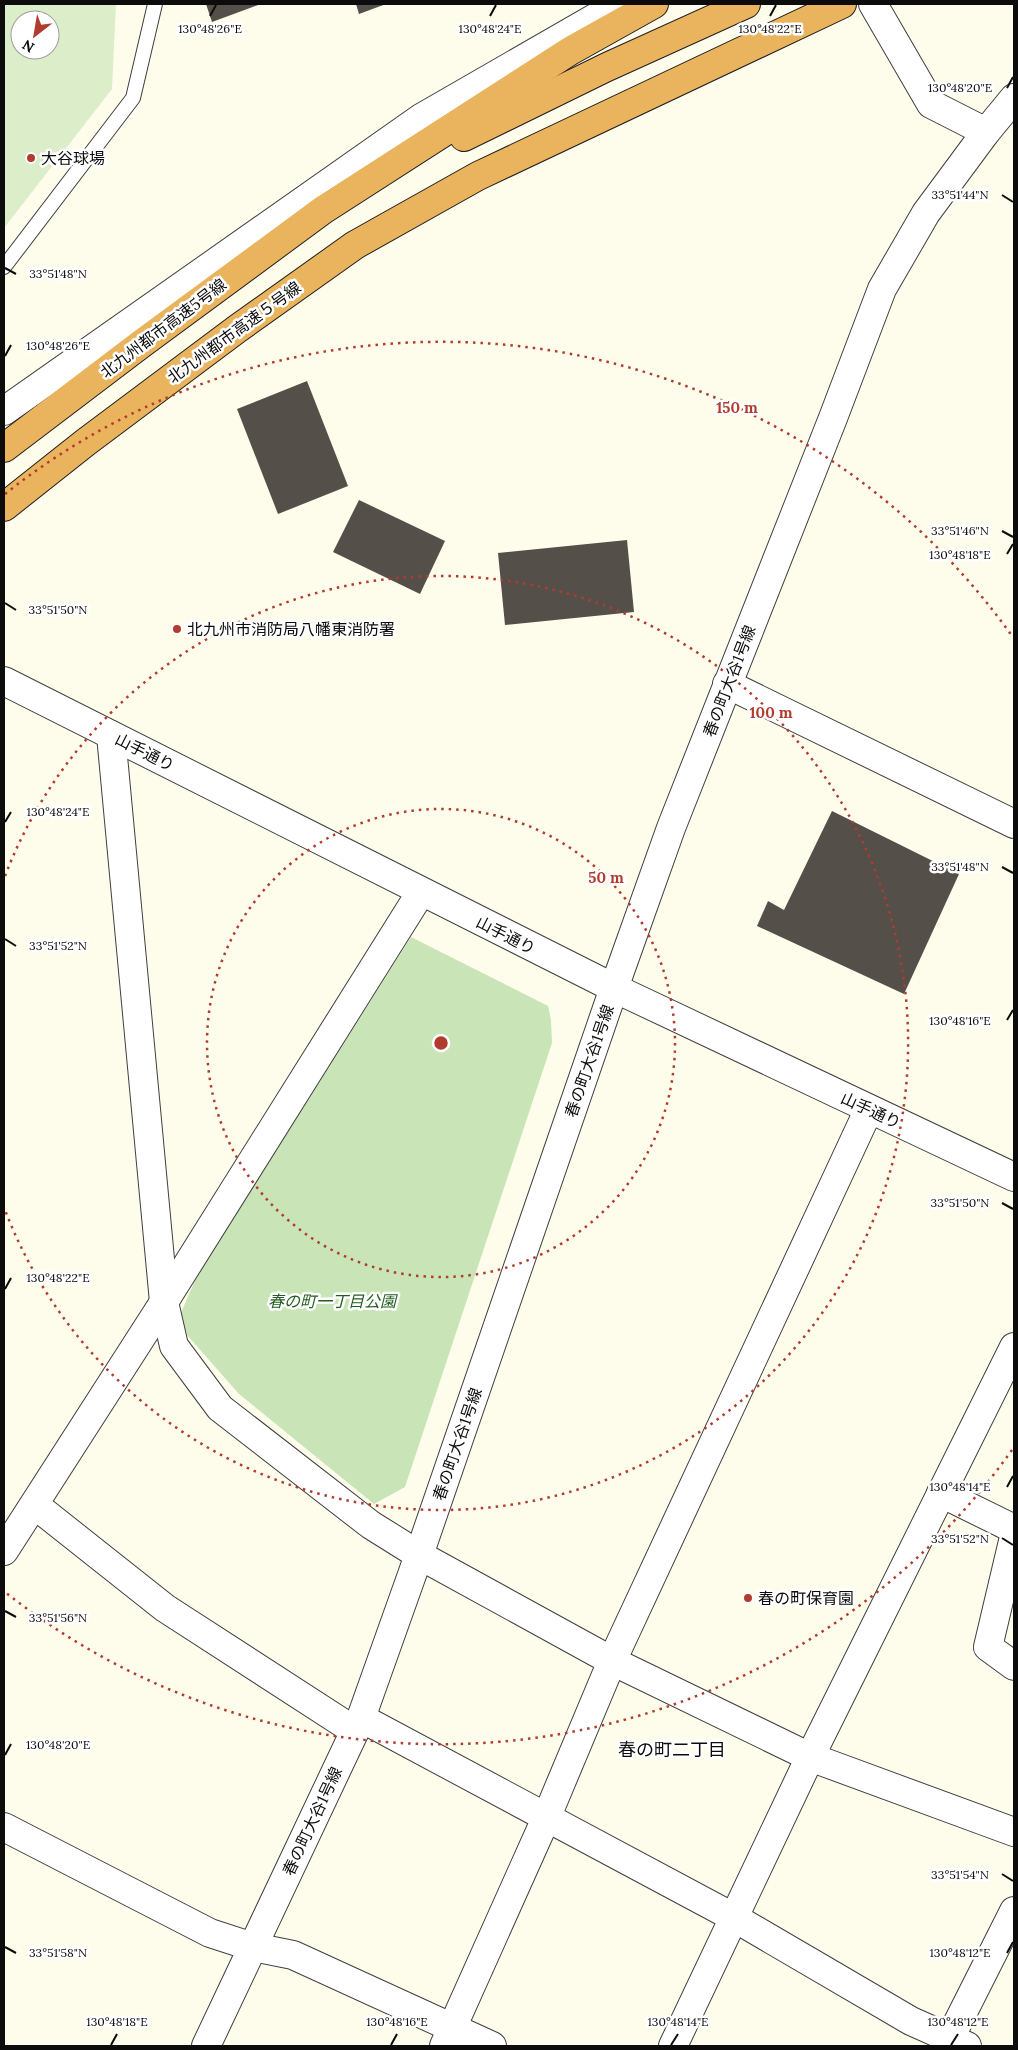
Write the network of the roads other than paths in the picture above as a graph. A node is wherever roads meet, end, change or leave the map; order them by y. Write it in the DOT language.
graph roads {
  1 [pos="155,4"];
  2 [pos="619,4"];
  3 [pos="654,4"];
  4 [pos="746,4"];
  5 [pos="842,4"];
  6 [pos="873,4"];
  7 [pos="1014,98"];
  8 [pos="986,132"];
  9 [pos="323,210"];
  10 [pos="4,267"];
  11 [pos="4,411"];
  12 [pos="4,448"];
  13 [pos="4,507"];
  14 [pos="4,681"];
  15 [pos="727,684"];
  16 [pos="111,734"];
  17 [pos="1014,824"];
  18 [pos="420,892"];
  19 [pos="614,988"];
  20 [pos="869,1109"];
  21 [pos="1014,1177"];
  22 [pos="164,1302"];
  23 [pos="1014,1347"];
  24 [pos="941,1493"];
  25 [pos="35,1506"];
  26 [pos="1014,1528"];
  27 [pos="1014,1537"];
  28 [pos="4,1551"];
  29 [pos="419,1555"];
  30 [pos="612,1661"];
  31 [pos="1014,1666"];
  32 [pos="358,1724"];
  33 [pos="810,1757"];
  34 [pos="547,1816"];
  35 [pos="4,1827"];
  36 [pos="1014,1832"];
  37 [pos="1014,1911"];
  38 [pos="733,1917"];
  39 [pos="253,1947"];
  40 [pos="448,2037"];
  41 [pos="959,2042"];
  42 [pos="206,2046"];
  43 [pos="492,2046"];
  44 [pos="673,2046"];
  1 -- 10 [label="lane"];
  2 -- 11 [label="street"];
  3 -- 9 [label="highway"];
  4 -- 9 [label="highway"];
  5 -- 13 [label="highway, 北九州都市高速５号線"];
  6 -- 8 [label="street"];
  7 -- 8 [label="street, 春の町大谷1号線"];
  8 -- 15 [label="street, 春の町大谷1号線"];
  9 -- 12 [label="highway, 北九州都市高速5号線"];
  14 -- 16 [label="street, 山手通り"];
  15 -- 17 [label="street"];
  15 -- 19 [label="street, 春の町大谷1号線"];
  16 -- 18 [label="street, 山手通り"];
  16 -- 22 [label="street"];
  18 -- 19 [label="street, 山手通り"];
  18 -- 22 [label="street"];
  19 -- 20 [label="street, 山手通り"];
  19 -- 29 [label="street, 春の町大谷1号線"];
  20 -- 21 [label="street, 山手通り"];
  20 -- 30 [label="street"];
  22 -- 25 [label="street"];
  22 -- 29 [label="street"];
  23 -- 24 [label="street"];
  24 -- 26 [label="street"];
  24 -- 33 [label="street"];
  25 -- 28 [label="street"];
  25 -- 32 [label="street"];
  27 -- 31 [label="street"];
  29 -- 30 [label="street"];
  29 -- 32 [label="street, 春の町大谷1号線"];
  30 -- 33 [label="street"];
  30 -- 34 [label="street"];
  32 -- 34 [label="street"];
  32 -- 39 [label="street, 春の町大谷1号線"];
  33 -- 36 [label="street"];
  33 -- 38 [label="street"];
  34 -- 38 [label="street"];
  34 -- 40 [label="street"];
  35 -- 39 [label="street"];
  37 -- 41 [label="street"];
  38 -- 41 [label="street"];
  38 -- 44 [label="street"];
  39 -- 40 [label="street"];
  39 -- 42 [label="street, 春の町大谷1号線"];
  40 -- 43 [label="street"];
}
